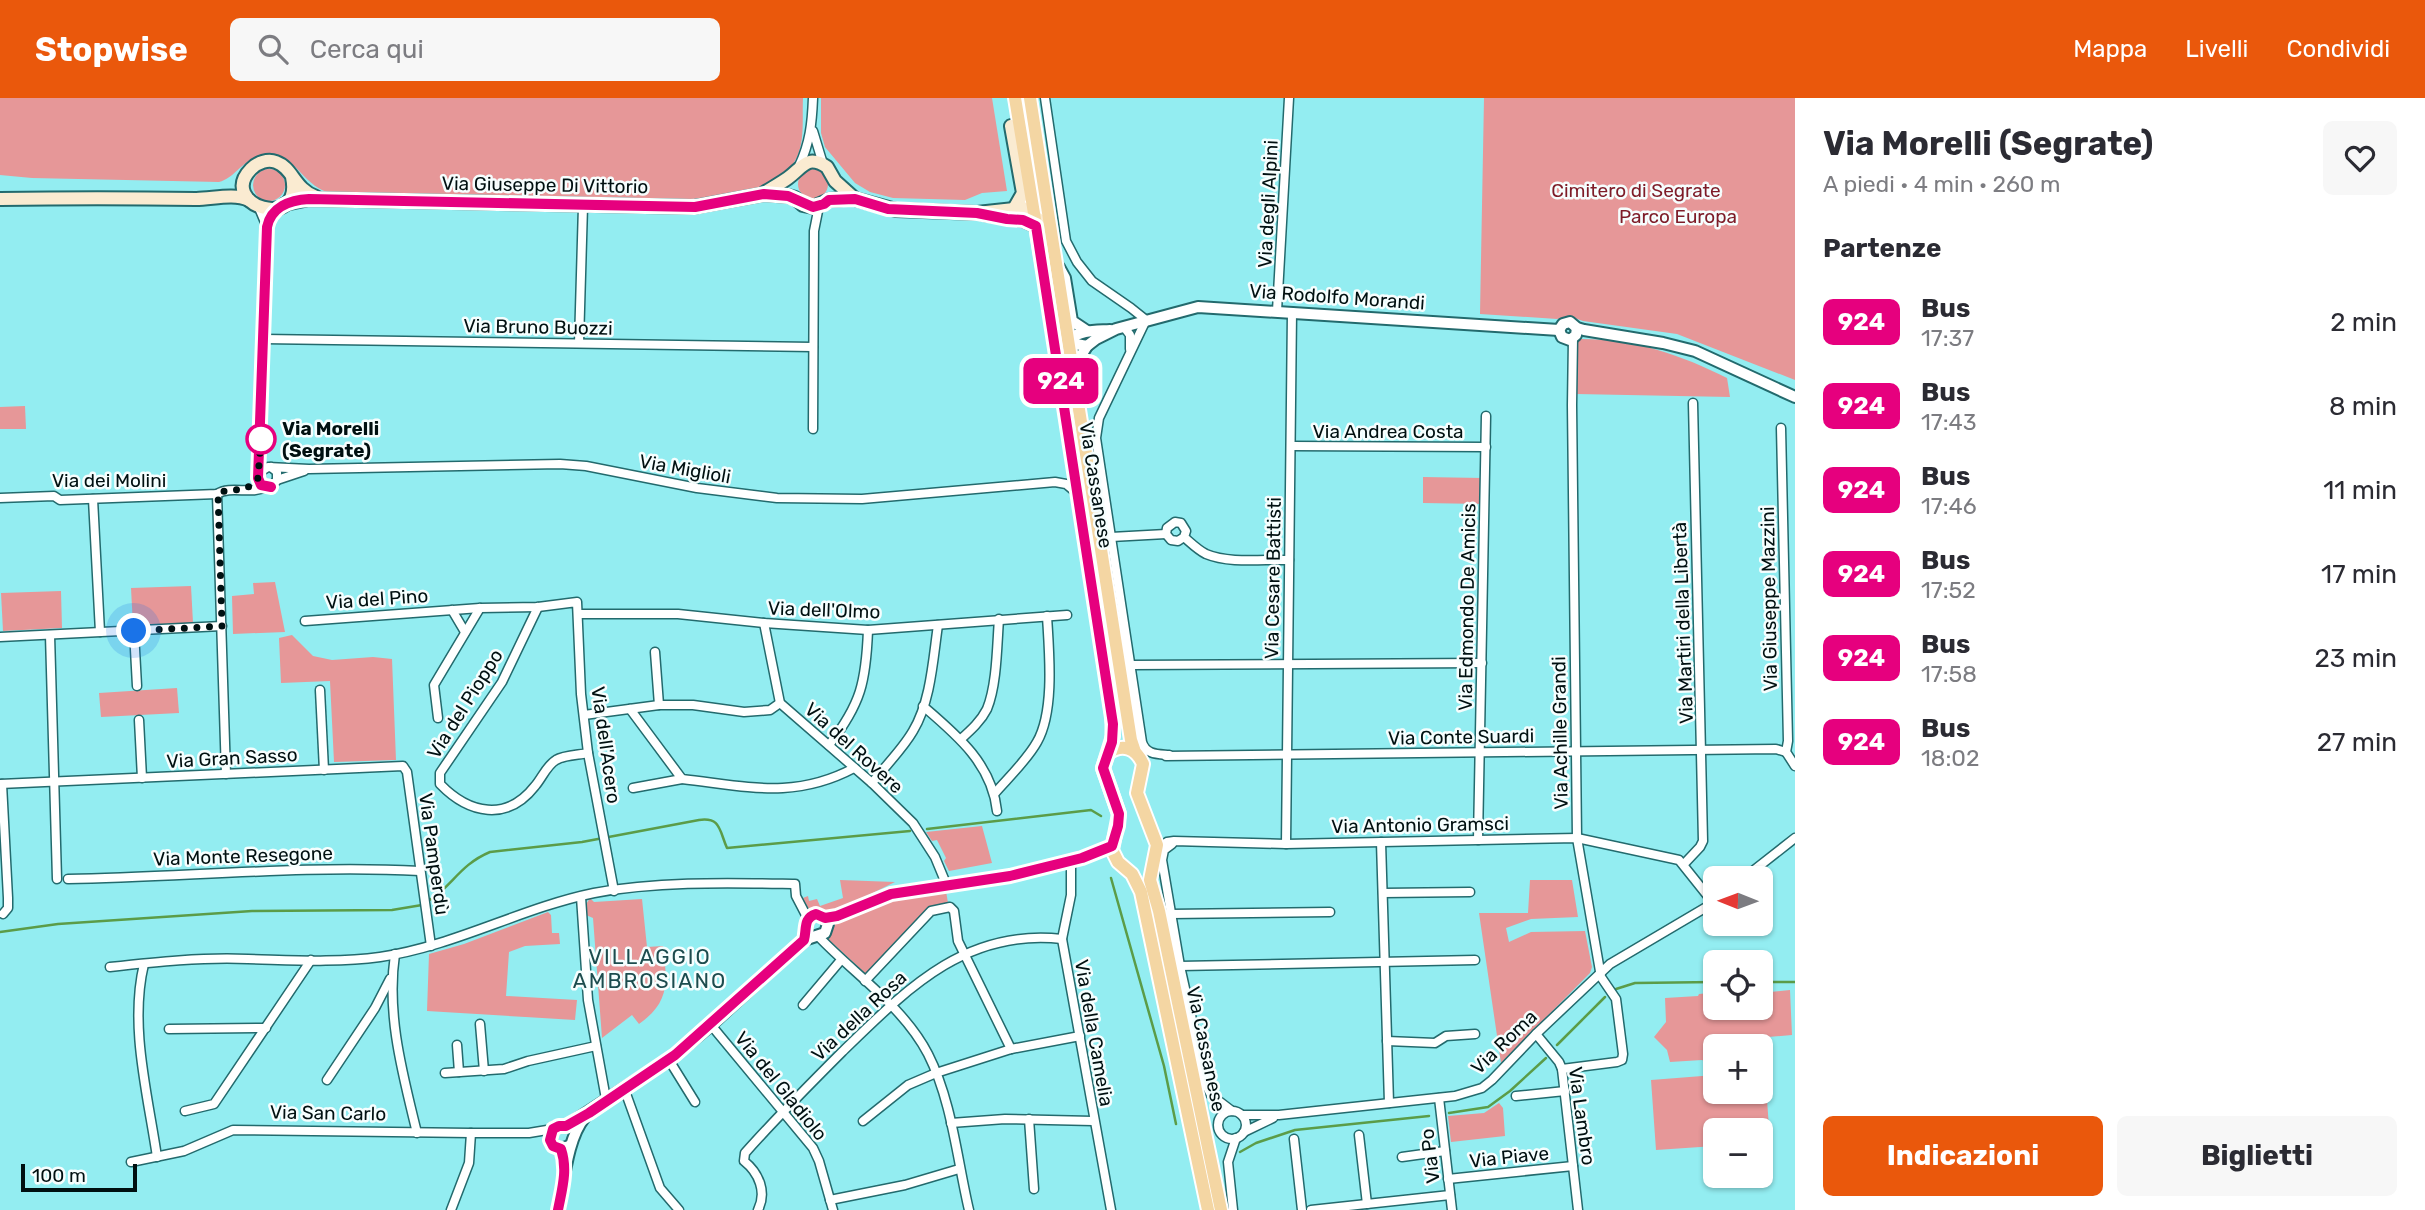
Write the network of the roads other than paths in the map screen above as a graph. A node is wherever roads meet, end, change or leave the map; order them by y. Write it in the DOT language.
graph roads {
  1 [pos="813,98"];
  2 [pos="1007,98"];
  3 [pos="1015,98"];
  4 [pos="1045,98"];
  5 [pos="1289,98"];
  6 [pos="1031,101"];
  7 [pos="1012,125"];
  8 [pos="812,128"];
  9 [pos="1022,142"];
  10 [pos="823,164"];
  11 [pos="796,171"];
  12 [pos="292,177"];
  13 [pos="246,178"];
  14 [pos="835,181"];
  15 [pos="0,191"];
  16 [pos="764,194"];
  17 [pos="52,197"];
  18 [pos="1046,198"];
  19 [pos="0,199"];
  20 [pos="210,199"];
  21 [pos="855,199"];
  22 [pos="324,200"];
  23 [pos="799,201"];
  24 [pos="824,203"];
  25 [pos="254,204"];
  26 [pos="281,206"];
  27 [pos="583,206"];
  28 [pos="1015,207"];
  29 [pos="977,213"];
  30 [pos="1031,220"];
  31 [pos="267,227"];
  32 [pos="814,231"];
  33 [pos="1056,265"];
  34 [pos="1048,302"];
  35 [pos="1277,311"];
  36 [pos="1292,312"];
  37 [pos="1146,320"];
  38 [pos="1120,328"];
  39 [pos="1087,331"];
  40 [pos="1575,334"];
  41 [pos="263,339"];
  42 [pos="1068,340"];
  43 [pos="579,344"];
  44 [pos="1087,346"];
  45 [pos="813,347"];
  46 [pos="1057,354"];
  47 [pos="1130,356"];
  48 [pos="1794,396"];
  49 [pos="1693,403"];
  50 [pos="1486,415"];
  51 [pos="1080,416"];
  52 [pos="1780,428"];
  53 [pos="813,429"];
  54 [pos="1290,446"];
  55 [pos="260,447"];
  56 [pos="1486,447"];
  57 [pos="1072,454"];
  58 [pos="270,467"];
  59 [pos="309,469"];
  60 [pos="258,476"];
  61 [pos="277,481"];
  62 [pos="1055,482"];
  63 [pos="266,487"];
  64 [pos="241,491"];
  65 [pos="218,494"];
  66 [pos="1078,494"];
  67 [pos="0,498"];
  68 [pos="93,499"];
  69 [pos="1167,534"];
  70 [pos="1111,537"];
  71 [pos="1184,537"];
  72 [pos="1289,560"];
  73 [pos="577,602"];
  74 [pos="538,607"];
  75 [pos="480,608"];
  76 [pos="452,610"];
  77 [pos="579,614"];
  78 [pos="1068,615"];
  79 [pos="1047,616"];
  80 [pos="999,619"];
  81 [pos="305,621"];
  82 [pos="764,624"];
  83 [pos="938,625"];
  84 [pos="222,626"];
  85 [pos="867,630"];
  86 [pos="134,631"];
  87 [pos="100,632"];
  88 [pos="465,632"];
  89 [pos="50,635"];
  90 [pos="0,637"];
  91 [pos="655,652"];
  92 [pos="1482,663"];
  93 [pos="1288,664"];
  94 [pos="1131,665"];
  95 [pos="137,686"];
  96 [pos="320,690"];
  97 [pos="780,703"];
  98 [pos="659,705"];
  99 [pos="923,706"];
  100 [pos="630,709"];
  101 [pos="584,715"];
  102 [pos="438,718"];
  103 [pos="139,720"];
  104 [pos="961,738"];
  105 [pos="829,746"];
  106 [pos="1702,750"];
  107 [pos="1576,751"];
  108 [pos="1786,752"];
  109 [pos="588,753"];
  110 [pos="1108,753"];
  111 [pos="1136,753"];
  112 [pos="1480,753"];
  113 [pos="1169,755"];
  114 [pos="1287,756"];
  115 [pos="1795,766"];
  116 [pos="405,767"];
  117 [pos="854,768"];
  118 [pos="324,770"];
  119 [pos="226,774"];
  120 [pos="142,778"];
  121 [pos="682,779"];
  122 [pos="54,782"];
  123 [pos="872,783"];
  124 [pos="1,784"];
  125 [pos="633,788"];
  126 [pos="995,793"];
  127 [pos="997,811"];
  128 [pos="1577,838"];
  129 [pos="1795,838"];
  130 [pos="1478,840"];
  131 [pos="1184,842"];
  132 [pos="1381,842"];
  133 [pos="1286,844"];
  134 [pos="1113,852"];
  135 [pos="1156,852"];
  136 [pos="1077,860"];
  137 [pos="1684,864"];
  138 [pos="1759,866"];
  139 [pos="1126,868"];
  140 [pos="420,870"];
  141 [pos="57,878"];
  142 [pos="68,878"];
  143 [pos="947,886"];
  144 [pos="1703,890"];
  145 [pos="614,891"];
  146 [pos="1470,892"];
  147 [pos="1382,893"];
  148 [pos="581,897"];
  149 [pos="1703,909"];
  150 [pos="1330,912"];
  151 [pos="3,914"];
  152 [pos="1170,914"];
  153 [pos="816,925"];
  154 [pos="1062,939"];
  155 [pos="431,946"];
  156 [pos="395,954"];
  157 [pos="964,955"];
  158 [pos="311,960"];
  159 [pos="841,960"];
  160 [pos="1475,960"];
  161 [pos="1385,963"];
  162 [pos="144,964"];
  163 [pos="110,967"];
  164 [pos="1180,967"];
  165 [pos="1600,972"];
  166 [pos="391,976"];
  167 [pos="865,981"];
  168 [pos="803,1004"];
  169 [pos="891,1005"];
  170 [pos="375,1008"];
  171 [pos="394,1011"];
  172 [pos="480,1024"];
  173 [pos="711,1025"];
  174 [pos="267,1028"];
  175 [pos="169,1029"];
  176 [pos="1475,1034"];
  177 [pos="1536,1034"];
  178 [pos="1080,1036"];
  179 [pos="1387,1041"];
  180 [pos="457,1045"];
  181 [pos="596,1046"];
  182 [pos="1011,1049"];
  183 [pos="669,1059"];
  184 [pos="1562,1069"];
  185 [pos="484,1071"];
  186 [pos="459,1072"];
  187 [pos="445,1073"];
  188 [pos="936,1073"];
  189 [pos="327,1080"];
  190 [pos="624,1088"];
  191 [pos="1565,1091"];
  192 [pos="1516,1096"];
  193 [pos="1439,1098"];
  194 [pos="606,1099"];
  195 [pos="695,1102"];
  196 [pos="1389,1103"];
  197 [pos="185,1111"];
  198 [pos="1232,1111"];
  199 [pos="781,1112"];
  200 [pos="589,1113"];
  201 [pos="1242,1115"];
  202 [pos="1279,1115"];
  203 [pos="1029,1119"];
  204 [pos="863,1121"];
  205 [pos="1093,1121"];
  206 [pos="951,1124"];
  207 [pos="566,1126"];
  208 [pos="553,1129"];
  209 [pos="417,1133"];
  210 [pos="471,1133"];
  211 [pos="529,1133"];
  212 [pos="1359,1135"];
  213 [pos="1240,1136"];
  214 [pos="1294,1139"];
  215 [pos="551,1142"];
  216 [pos="568,1145"];
  217 [pos="1445,1151"];
  218 [pos="157,1157"];
  219 [pos="1402,1157"];
  220 [pos="131,1162"];
  221 [pos="1573,1166"];
  222 [pos="959,1169"];
  223 [pos="1448,1180"];
  224 [pos="1034,1189"];
  225 [pos="1450,1195"];
  226 [pos="830,1200"];
  227 [pos="1367,1204"];
  228 [pos="451,1210"];
  229 [pos="558,1210"];
  230 [pos="679,1210"];
  231 [pos="758,1210"];
  232 [pos="833,1210"];
  233 [pos="969,1210"];
  234 [pos="1111,1210"];
  235 [pos="1209,1210"];
  236 [pos="1221,1210"];
  237 [pos="1233,1210"];
  238 [pos="1301,1210"];
  239 [pos="1311,1210"];
  240 [pos="1452,1210"];
  241 [pos="1578,1210"];
  1 -- 8 [label="street"];
  2 -- 7 [label="main road"];
  3 -- 9 [label="main road, Via Cassanese"];
  4 -- 37 [label="street"];
  5 -- 35 [label="street, Via degli Alpini"];
  6 -- 18 [label="main road, Via Cassanese"];
  7 -- 9 [label="main road"];
  7 -- 28 [label="main road"];
  8 -- 10 [label="street"];
  8 -- 11 [label="street"];
  9 -- 30 [label="main road, Via Cassanese"];
  10 -- 11 [label="main road, Via Giuseppe Di Vittorio"];
  10 -- 14 [label="main road, Via Giuseppe Di Vittorio"];
  11 -- 16 [label="main road, Via Giuseppe Di Vittorio"];
  11 -- 23 [label="main road"];
  12 -- 13 [label="main road"];
  12 -- 22 [label="main road"];
  12 -- 26 [label="main road"];
  13 -- 20 [label="main road"];
  13 -- 25 [label="main road"];
  14 -- 21 [label="main road, Via Giuseppe Di Vittorio"];
  14 -- 24 [label="main road"];
  15 -- 17 [label="main road"];
  16 -- 23 [label="main road, Via Giuseppe Di Vittorio"];
  16 -- 27 [label="main road, Via Giuseppe Di Vittorio"];
  17 -- 19 [label="main road"];
  17 -- 20 [label="main road"];
  18 -- 30 [label="main road"];
  18 -- 33 [label="main road, Via Cassanese"];
  20 -- 25 [label="main road"];
  21 -- 24 [label="main road, Via Giuseppe Di Vittorio"];
  21 -- 29 [label="main road, Via Giuseppe Di Vittorio"];
  22 -- 26 [label="main road, Via Giuseppe Di Vittorio"];
  22 -- 27 [label="main road, Via Giuseppe Di Vittorio"];
  23 -- 24 [label="main road, Via Giuseppe Di Vittorio"];
  23 -- 32 [label="street"];
  24 -- 32 [label="street"];
  25 -- 26 [label="main road"];
  25 -- 31 [label="street"];
  26 -- 31 [label="street"];
  27 -- 43 [label="street"];
  28 -- 29 [label="main road, Via Giuseppe Di Vittorio"];
  28 -- 30 [label="main road, Via Giuseppe Di Vittorio"];
  29 -- 30 [label="main road, Via Giuseppe Di Vittorio"];
  30 -- 33 [label="main road"];
  30 -- 34 [label="main road, Via Cassanese"];
  31 -- 41 [label="street"];
  32 -- 45 [label="street"];
  33 -- 39 [label="street"];
  33 -- 42 [label="main road, Via Cassanese"];
  34 -- 42 [label="main road"];
  34 -- 46 [label="main road, Via Cassanese"];
  35 -- 36 [label="street, Via Rodolfo Morandi"];
  35 -- 37 [label="street, Via Rodolfo Morandi"];
  36 -- 40 [label="street, Via Rodolfo Morandi"];
  36 -- 54 [label="street, Via Cesare Battisti"];
  37 -- 38 [label="street, Via Rodolfo Morandi"];
  37 -- 47 [label="street"];
  38 -- 39 [label="street, Via Rodolfo Morandi"];
  38 -- 44 [label="street, Via Rodolfo Morandi"];
  38 -- 47 [label="street"];
  39 -- 42 [label="street, Via Rodolfo Morandi"];
  40 -- 48 [label="street"];
  40 -- 107 [label="street, Via Achille Grandi"];
  41 -- 43 [label="street, Via Bruno Buozzi"];
  41 -- 55 [label="street"];
  42 -- 44 [label="street"];
  42 -- 46 [label="main road"];
  42 -- 51 [label="main road, Via Cassanese"];
  43 -- 45 [label="street, Via Bruno Buozzi"];
  44 -- 51 [label="street"];
  45 -- 53 [label="street"];
  46 -- 57 [label="main road, Via Cassanese"];
  47 -- 70 [label="street"];
  49 -- 106 [label="street, Via Martiri della Libertà"];
  50 -- 56 [label="street, Via Edmondo De Amicis"];
  51 -- 111 [label="main road, Via Cassanese"];
  52 -- 108 [label="street, Via Giuseppe Mazzini"];
  54 -- 56 [label="street, Via Andrea Costa"];
  54 -- 72 [label="street, Via Cesare Battisti"];
  55 -- 58 [label="street"];
  55 -- 60 [label="street"];
  56 -- 92 [label="street, Via Edmondo De Amicis"];
  57 -- 62 [label="street"];
  57 -- 66 [label="main road, Via Cassanese"];
  58 -- 59 [label="street, Via Miglioli"];
  58 -- 60 [label="street"];
  58 -- 61 [label="street"];
  59 -- 61 [label="street"];
  59 -- 62 [label="street, Via Miglioli"];
  60 -- 63 [label="street"];
  60 -- 64 [label="street"];
  61 -- 63 [label="street"];
  62 -- 66 [label="street"];
  63 -- 64 [label="street, Via dei Molini"];
  64 -- 65 [label="street, Via dei Molini"];
  65 -- 68 [label="street, Via dei Molini"];
  65 -- 84 [label="street"];
  66 -- 110 [label="main road, Via Cassanese"];
  67 -- 68 [label="street, Via dei Molini"];
  68 -- 87 [label="street"];
  69 -- 70 [label="street"];
  69 -- 71 [label="street"];
  69 -- 71 [label="street"];
  70 -- 94 [label="street"];
  71 -- 72 [label="street"];
  72 -- 93 [label="street, Via Cesare Battisti"];
  73 -- 74 [label="street, Via del Pino"];
  73 -- 77 [label="street, Via dell'Acero"];
  74 -- 75 [label="street, Via del Pino"];
  74 -- 109 [label="street, Via del Pioppo"];
  75 -- 76 [label="street, Via del Pino"];
  75 -- 88 [label="street"];
  76 -- 81 [label="street, Via del Pino"];
  76 -- 88 [label="street"];
  77 -- 82 [label="street, Via dell'Olmo"];
  77 -- 101 [label="street, Via dell'Acero"];
  78 -- 79 [label="street, Via dell'Olmo"];
  79 -- 80 [label="street, Via dell'Olmo"];
  79 -- 126 [label="street"];
  80 -- 83 [label="street, Via dell'Olmo"];
  80 -- 104 [label="street"];
  82 -- 85 [label="street, Via dell'Olmo"];
  82 -- 97 [label="street, Via del Rovere"];
  83 -- 85 [label="street, Via dell'Olmo"];
  83 -- 99 [label="street"];
  84 -- 86 [label="street"];
  84 -- 119 [label="street"];
  85 -- 105 [label="street"];
  86 -- 87 [label="street"];
  86 -- 95 [label="street"];
  87 -- 89 [label="street"];
  88 -- 102 [label="street"];
  89 -- 90 [label="street"];
  89 -- 122 [label="street"];
  91 -- 98 [label="street"];
  92 -- 93 [label="street"];
  92 -- 112 [label="street, Via Edmondo De Amicis"];
  93 -- 94 [label="street"];
  93 -- 114 [label="street, Via Cesare Battisti"];
  94 -- 113 [label="street"];
  96 -- 118 [label="street, Via Gran Sasso"];
  97 -- 98 [label="street"];
  97 -- 105 [label="street, Via del Rovere"];
  98 -- 100 [label="street"];
  99 -- 104 [label="street"];
  99 -- 123 [label="street"];
  100 -- 101 [label="street"];
  100 -- 121 [label="street"];
  101 -- 109 [label="street, Via dell'Acero"];
  103 -- 120 [label="street, Via Gran Sasso"];
  104 -- 126 [label="street"];
  105 -- 117 [label="street, Via del Rovere"];
  106 -- 107 [label="street, Via Conte Suardi"];
  106 -- 108 [label="street, Via Conte Suardi"];
  106 -- 137 [label="street, Via Martiri della Libertà"];
  107 -- 112 [label="street, Via Conte Suardi"];
  107 -- 128 [label="street, Via Achille Grandi"];
  108 -- 115 [label="street"];
  109 -- 145 [label="street, Via dell'Acero"];
  110 -- 111 [label="main road"];
  110 -- 134 [label="main road, Via Cassanese"];
  111 -- 113 [label="street, Via Conte Suardi"];
  111 -- 135 [label="main road, Via Cassanese"];
  112 -- 114 [label="street, Via Conte Suardi"];
  112 -- 130 [label="street, Via Edmondo De Amicis"];
  113 -- 114 [label="street, Via Conte Suardi"];
  114 -- 133 [label="street, Via Cesare Battisti"];
  116 -- 118 [label="street, Via Gran Sasso"];
  116 -- 140 [label="street, Via Pamperdù"];
  117 -- 121 [label="street"];
  117 -- 123 [label="street, Via del Rovere"];
  118 -- 119 [label="street, Via Gran Sasso"];
  119 -- 120 [label="street, Via Gran Sasso"];
  120 -- 122 [label="street, Via Gran Sasso"];
  121 -- 125 [label="street"];
  122 -- 124 [label="street, Via Gran Sasso"];
  122 -- 141 [label="street"];
  123 -- 143 [label="street, Via del Rovere"];
  124 -- 151 [label="street, Via Gran Sasso"];
  126 -- 127 [label="street"];
  128 -- 130 [label="street, Via Antonio Gramsci"];
  128 -- 137 [label="street, Via Antonio Gramsci"];
  128 -- 165 [label="street, Via Achille Grandi"];
  129 -- 138 [label="street"];
  130 -- 132 [label="street, Via Antonio Gramsci"];
  131 -- 133 [label="street, Via Antonio Gramsci"];
  131 -- 135 [label="street, Via Antonio Gramsci"];
  131 -- 152 [label="street"];
  132 -- 133 [label="street, Via Antonio Gramsci"];
  132 -- 147 [label="street"];
  134 -- 136 [label="street"];
  134 -- 139 [label="main road, Via Cassanese"];
  135 -- 139 [label="main road"];
  135 -- 236 [label="main road, Via Cassanese"];
  136 -- 143 [label="street"];
  136 -- 154 [label="street, Via della Camelia"];
  137 -- 144 [label="street"];
  139 -- 235 [label="main road, Via Cassanese"];
  140 -- 142 [label="street, Via Monte Resegone"];
  140 -- 155 [label="street, Via Pamperdù"];
  143 -- 153 [label="street"];
  145 -- 148 [label="street"];
  145 -- 153 [label="street"];
  146 -- 147 [label="street"];
  147 -- 161 [label="street"];
  148 -- 155 [label="street"];
  148 -- 181 [label="street"];
  149 -- 165 [label="street, Via Roma"];
  150 -- 152 [label="street"];
  152 -- 164 [label="street"];
  153 -- 159 [label="street"];
  153 -- 173 [label="street"];
  154 -- 157 [label="street, Via della Rosa"];
  154 -- 178 [label="street, Via della Camelia"];
  155 -- 156 [label="street"];
  156 -- 158 [label="street"];
  156 -- 166 [label="street"];
  157 -- 167 [label="street"];
  157 -- 169 [label="street, Via della Rosa"];
  157 -- 182 [label="street"];
  158 -- 162 [label="street"];
  158 -- 174 [label="street"];
  159 -- 167 [label="street"];
  159 -- 168 [label="street"];
  160 -- 161 [label="street"];
  161 -- 164 [label="street"];
  161 -- 179 [label="street"];
  162 -- 163 [label="street"];
  162 -- 218 [label="street"];
  164 -- 198 [label="street"];
  165 -- 177 [label="street, Via Roma"];
  165 -- 184 [label="street, Via Achille Grandi"];
  166 -- 170 [label="street"];
  166 -- 171 [label="street"];
  167 -- 169 [label="street"];
  169 -- 188 [label="street"];
  169 -- 199 [label="street, Via della Rosa"];
  170 -- 171 [label="street"];
  170 -- 189 [label="street"];
  171 -- 209 [label="street"];
  172 -- 185 [label="street"];
  173 -- 183 [label="street"];
  173 -- 199 [label="street, Via del Gladiolo"];
  174 -- 175 [label="street"];
  174 -- 197 [label="street"];
  176 -- 179 [label="street"];
  177 -- 184 [label="street, Via Lambro"];
  177 -- 193 [label="street, Via Roma"];
  178 -- 182 [label="street"];
  178 -- 205 [label="street, Via della Camelia"];
  179 -- 196 [label="street"];
  180 -- 186 [label="street"];
  181 -- 185 [label="street"];
  181 -- 194 [label="street"];
  182 -- 188 [label="street"];
  183 -- 190 [label="street"];
  183 -- 195 [label="street"];
  184 -- 191 [label="street, Via Lambro"];
  185 -- 186 [label="street"];
  186 -- 187 [label="street"];
  188 -- 204 [label="street"];
  188 -- 206 [label="street"];
  190 -- 194 [label="street"];
  190 -- 230 [label="street"];
  191 -- 192 [label="street"];
  191 -- 221 [label="street, Via Lambro"];
  193 -- 196 [label="street, Via Roma"];
  193 -- 217 [label="street, Via Po"];
  194 -- 200 [label="street"];
  196 -- 202 [label="street, Via Roma"];
  198 -- 201 [label="street"];
  198 -- 213 [label="street"];
  199 -- 226 [label="street, Via del Gladiolo"];
  199 -- 231 [label="street, Via della Rosa"];
  200 -- 207 [label="street"];
  200 -- 216 [label="street"];
  201 -- 202 [label="street, Via Roma"];
  201 -- 213 [label="street"];
  202 -- 213 [label="street, Via Roma"];
  203 -- 205 [label="street"];
  203 -- 206 [label="street"];
  203 -- 224 [label="street"];
  205 -- 234 [label="street, Via della Camelia"];
  206 -- 222 [label="street"];
  207 -- 208 [label="street"];
  207 -- 216 [label="street"];
  208 -- 211 [label="street, Via San Carlo"];
  208 -- 215 [label="street"];
  209 -- 210 [label="street, Via San Carlo"];
  209 -- 218 [label="street, Via San Carlo"];
  210 -- 211 [label="street, Via San Carlo"];
  210 -- 228 [label="street"];
  211 -- 215 [label="street, Via San Carlo"];
  212 -- 227 [label="street"];
  213 -- 237 [label="street"];
  214 -- 238 [label="street"];
  215 -- 216 [label="street"];
  216 -- 229 [label="street"];
  217 -- 219 [label="street"];
  217 -- 223 [label="street, Via Po"];
  218 -- 220 [label="street, Via San Carlo"];
  221 -- 223 [label="street, Via Piave"];
  221 -- 241 [label="street, Via Lambro"];
  222 -- 226 [label="street"];
  222 -- 233 [label="street"];
  223 -- 225 [label="street, Via Po"];
  225 -- 227 [label="street"];
  225 -- 240 [label="street, Via Po"];
  226 -- 232 [label="street, Via del Gladiolo"];
  227 -- 239 [label="street"];
}
